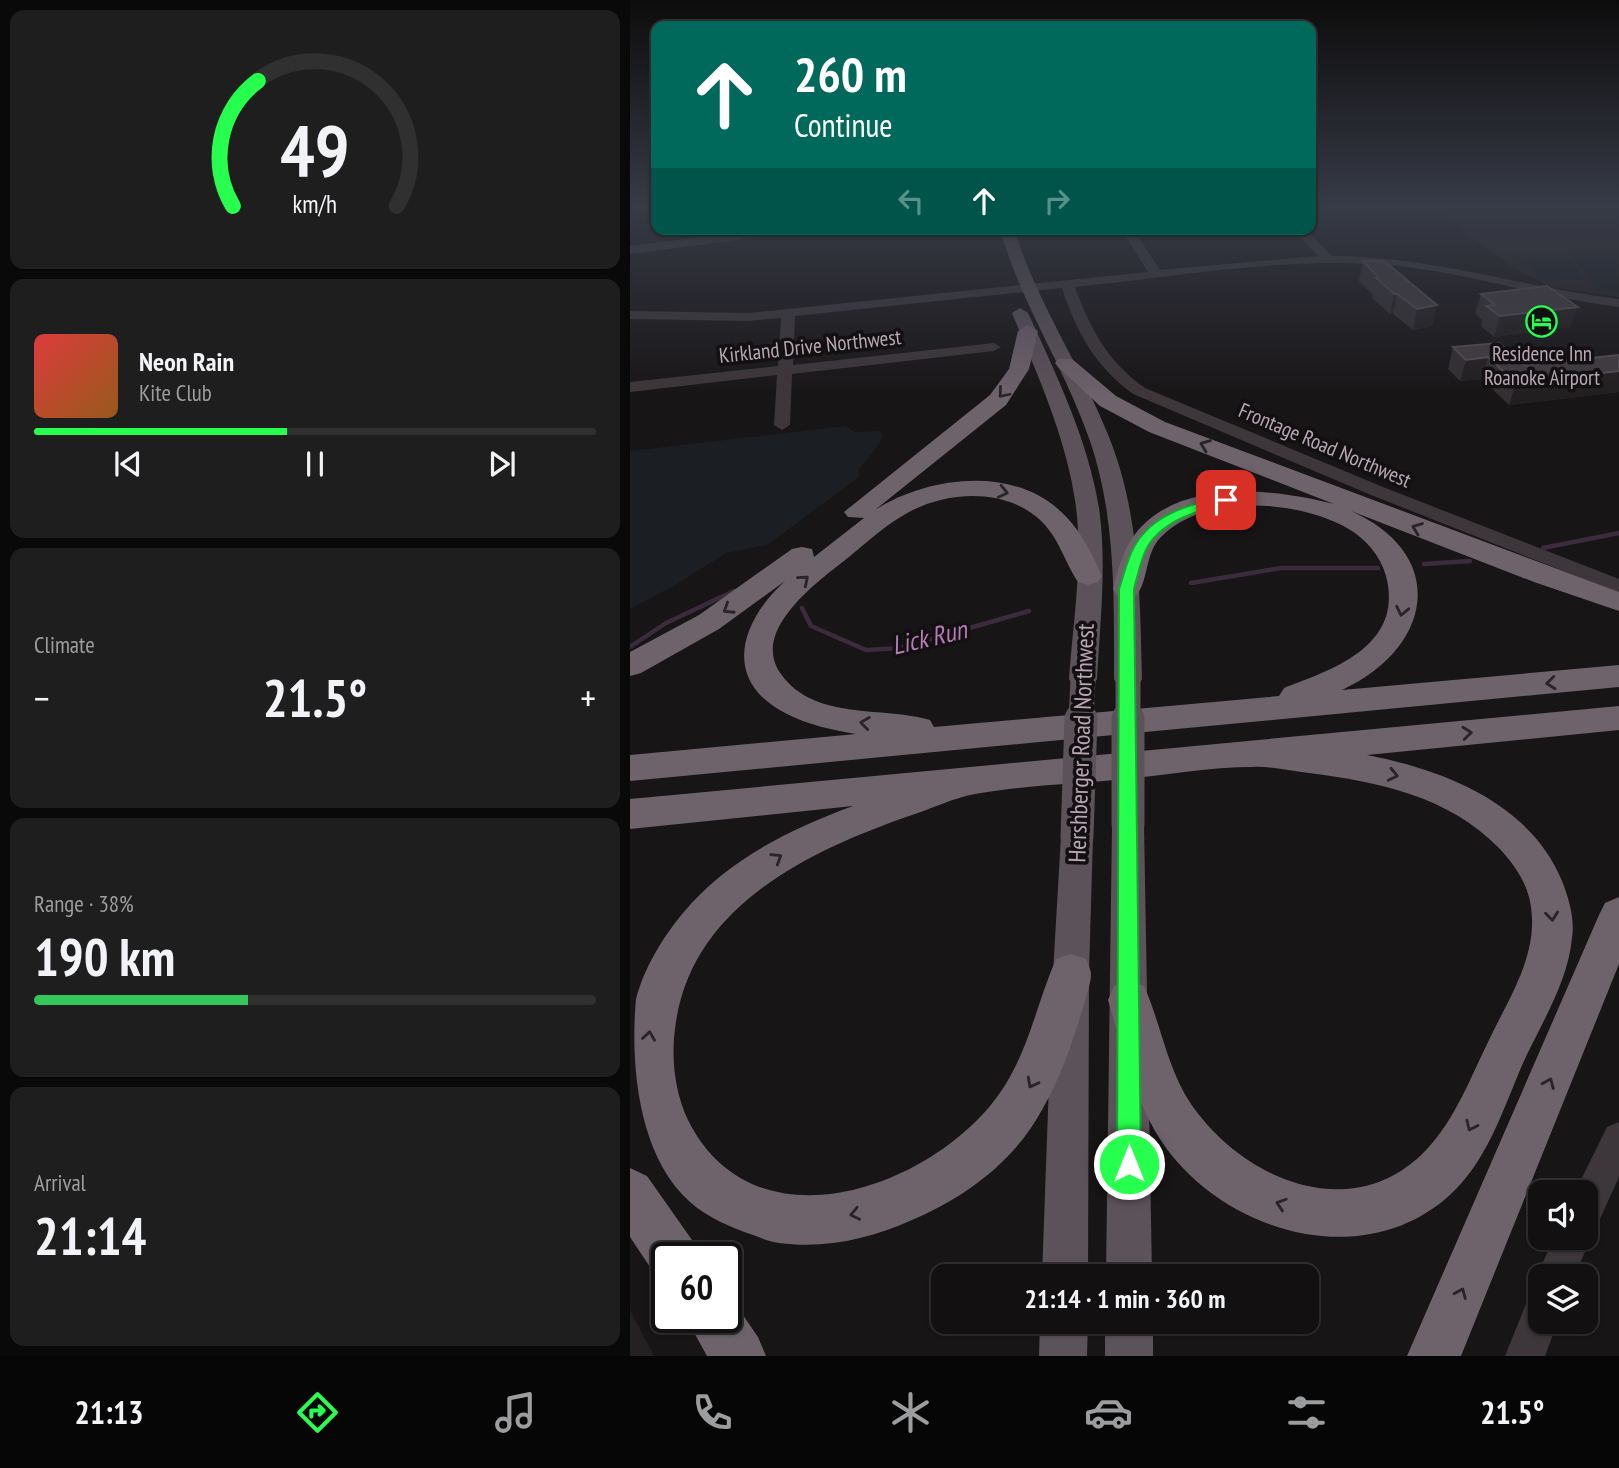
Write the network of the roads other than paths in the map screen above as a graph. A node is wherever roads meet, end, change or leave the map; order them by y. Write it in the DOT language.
graph roads {
  1 [pos="1012,269"];
  2 [pos="1153,269"];
  3 [pos="1218,269"];
  4 [pos="1444,269"];
  5 [pos="1157,275"];
  6 [pos="1014,283"];
  7 [pos="1067,284"];
  8 [pos="1619,303"];
  9 [pos="788,313"];
  10 [pos="630,315"];
  11 [pos="1028,331"];
  12 [pos="994,347"];
  13 [pos="1065,363"];
  14 [pos="783,370"];
  15 [pos="630,387"];
  16 [pos="782,425"];
  17 [pos="1088,576"];
  18 [pos="1619,586"];
  19 [pos="1127,589"];
  20 [pos="1619,602"];
  21 [pos="630,665"];
  22 [pos="1619,676"];
  23 [pos="1256,711"];
  24 [pos="1619,718"];
  25 [pos="982,736"];
  26 [pos="1253,753"];
  27 [pos="630,768"];
  28 [pos="973,780"];
  29 [pos="630,814"];
  30 [pos="1619,915"];
  31 [pos="1071,973"];
  32 [pos="1129,1000"];
  33 [pos="1619,1139"];
  34 [pos="1598,1183"];
  35 [pos="630,1193"];
  36 [pos="663,1242"];
  37 [pos="1066,1264"];
  38 [pos="1129,1264"];
  39 [pos="723,1333"];
  40 [pos="1064,1334"];
  41 [pos="1129,1334"];
  42 [pos="1534,1334"];
  43 [pos="739,1356"];
  44 [pos="1063,1356"];
  45 [pos="1129,1356"];
  46 [pos="1434,1356"];
  47 [pos="1525,1356"];
  1 -- 6 [label="main road, Hershberger Road Northwest"];
  2 -- 5 [label="street"];
  3 -- 5 [label="street"];
  4 -- 8 [label="street"];
  5 -- 7 [label="street"];
  6 -- 7 [label="street"];
  6 -- 9 [label="street"];
  6 -- 11 [label="main road, Hershberger Road Northwest"];
  6 -- 13 [label="main road, Hershberger Road Northwest"];
  7 -- 18 [label="street, Frontage Road Northwest"];
  9 -- 10 [label="street"];
  9 -- 14 [label="street"];
  11 -- 17 [label="main road, Hershberger Road Northwest"];
  11 -- 21 [label="highway, one-way"];
  12 -- 14 [label="street, Kirkland Drive Northwest"];
  13 -- 19 [label="main road, Hershberger Road Northwest"];
  20 -- 13 [label="highway, one-way"];
  14 -- 15 [label="street, Kirkland Drive Northwest"];
  14 -- 16 [label="street"];
  25 -- 17 [label="highway, one-way"];
  17 -- 31 [label="main road, Hershberger Road Northwest, bridge"];
  19 -- 23 [label="highway, one-way"];
  19 -- 32 [label="main road, Hershberger Road Northwest, bridge"];
  22 -- 23 [label="highway, one-way"];
  23 -- 25 [label="highway"];
  26 -- 24 [label="highway, one-way"];
  25 -- 27 [label="highway"];
  26 -- 28 [label="highway"];
  26 -- 32 [label="highway, one-way"];
  28 -- 29 [label="highway"];
  31 -- 28 [label="highway, one-way"];
  46 -- 30 [label="highway, one-way"];
  31 -- 37 [label="main road, Hershberger Road Northwest"];
  32 -- 38 [label="main road, Hershberger Road Northwest"];
  33 -- 34 [label="street"];
  35 -- 36 [label="highway"];
  39 -- 43 [label="highway"];
  40 -- 44 [label="main road"];
  41 -- 45 [label="main road"];
  42 -- 47 [label="street"];
}
